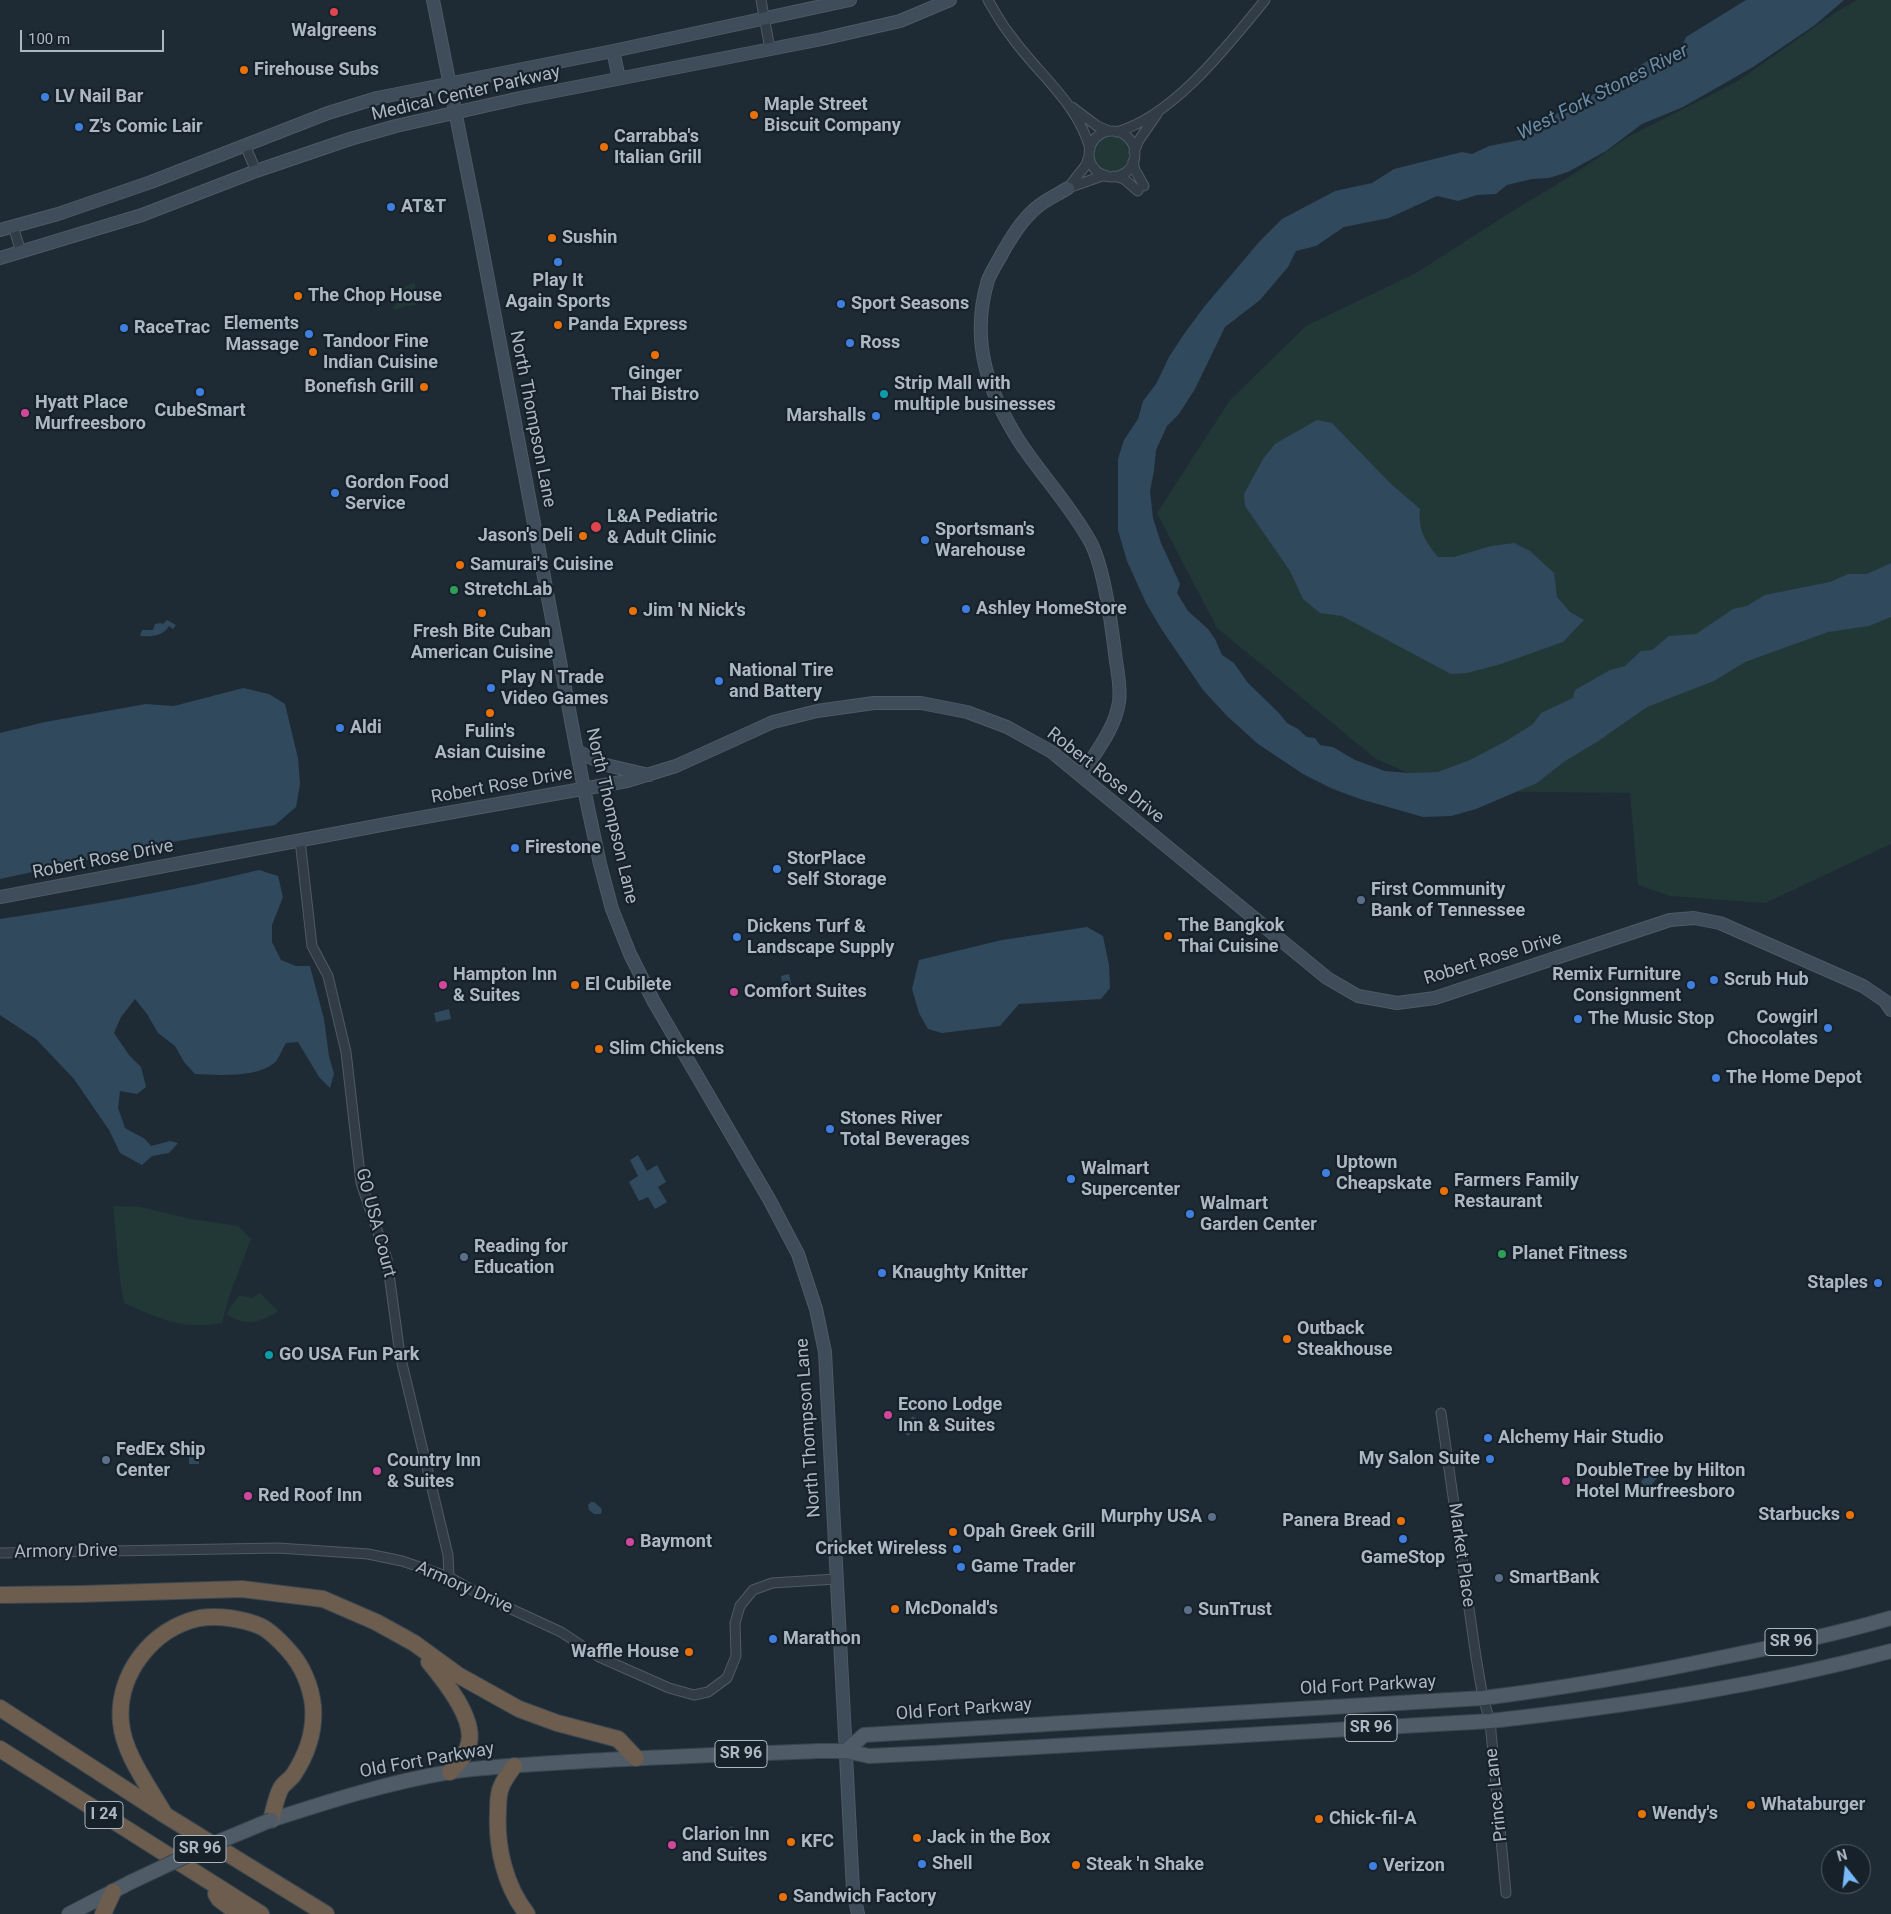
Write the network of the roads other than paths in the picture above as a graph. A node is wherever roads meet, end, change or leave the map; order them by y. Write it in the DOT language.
graph roads {
  1 [pos="433,0"];
  2 [pos="761,0"];
  3 [pos="850,0"];
  4 [pos="950,0"];
  5 [pos="988,0"];
  6 [pos="1266,0"];
  7 [pos="764,18"];
  8 [pos="770,49"];
  9 [pos="613,51"];
  10 [pos="619,78"];
  11 [pos="449,84"];
  12 [pos="1070,106"];
  13 [pos="454,112"];
  14 [pos="1157,114"];
  15 [pos="1113,132"];
  16 [pos="245,145"];
  17 [pos="1089,153"];
  18 [pos="1134,157"];
  19 [pos="256,171"];
  20 [pos="1109,176"];
  21 [pos="1068,188"];
  22 [pos="13,226"];
  23 [pos="0,230"];
  24 [pos="21,252"];
  25 [pos="0,258"];
  26 [pos="577,751"];
  27 [pos="649,775"];
  28 [pos="1081,776"];
  29 [pos="584,789"];
  30 [pos="300,840"];
  31 [pos="0,897"];
  32 [pos="1891,1010"];
  33 [pos="1440,1413"];
  34 [pos="0,1554"];
  35 [pos="449,1577"];
  36 [pos="836,1579"];
  37 [pos="0,1595"];
  38 [pos="1891,1618"];
  39 [pos="376,1622"];
  40 [pos="1891,1651"];
  41 [pos="1483,1698"];
  42 [pos="0,1708"];
  43 [pos="1490,1721"];
  44 [pos="0,1748"];
  45 [pos="846,1751"];
  46 [pos="636,1758"];
  47 [pos="514,1766"];
  48 [pos="450,1772"];
  49 [pos="165,1815"];
  50 [pos="271,1820"];
  51 [pos="209,1881"];
  52 [pos="113,1892"];
  53 [pos="1506,1893"];
  54 [pos="69,1914"];
  55 [pos="103,1914"];
  56 [pos="239,1914"];
  57 [pos="261,1914"];
  58 [pos="326,1914"];
  59 [pos="528,1914"];
  60 [pos="858,1914"];
  1 -- 11 [label="main road, North Thompson Lane"];
  2 -- 7 [label="street"];
  3 -- 7 [label="main road, Medical Center Parkway"];
  4 -- 8 [label="main road, Medical Center Parkway"];
  5 -- 12 [label="street"];
  6 -- 14 [label="street"];
  7 -- 8 [label="street"];
  7 -- 9 [label="main road, Medical Center Parkway"];
  8 -- 10 [label="main road, Medical Center Parkway"];
  9 -- 10 [label="main road"];
  9 -- 11 [label="main road, Medical Center Parkway"];
  10 -- 13 [label="main road, Medical Center Parkway"];
  11 -- 13 [label="main road, North Thompson Lane"];
  11 -- 16 [label="main road, Medical Center Parkway"];
  12 -- 15 [label="street"];
  12 -- 17 [label="street"];
  13 -- 19 [label="main road, Medical Center Parkway"];
  13 -- 26 [label="main road, North Thompson Lane"];
  14 -- 15 [label="street"];
  14 -- 18 [label="street"];
  15 -- 17 [label="street"];
  15 -- 18 [label="street"];
  16 -- 19 [label="street"];
  16 -- 22 [label="main road, Medical Center Parkway"];
  17 -- 20 [label="street"];
  17 -- 21 [label="street"];
  18 -- 20 [label="street"];
  18 -- 20 [label="street"];
  19 -- 24 [label="main road, Medical Center Parkway"];
  20 -- 21 [label="street"];
  21 -- 28 [label="main road"];
  22 -- 23 [label="main road, Medical Center Parkway"];
  22 -- 24 [label="street"];
  24 -- 25 [label="main road, Medical Center Parkway"];
  26 -- 27 [label="main road"];
  26 -- 29 [label="main road, North Thompson Lane"];
  27 -- 28 [label="main road, Robert Rose Drive"];
  27 -- 29 [label="main road, Robert Rose Drive"];
  28 -- 32 [label="main road, Robert Rose Drive"];
  29 -- 30 [label="main road, Robert Rose Drive"];
  29 -- 36 [label="main road, North Thompson Lane"];
  30 -- 31 [label="main road, Robert Rose Drive"];
  30 -- 35 [label="street, GO USA Court"];
  33 -- 41 [label="street, Market Place"];
  34 -- 35 [label="street, Armory Drive"];
  35 -- 36 [label="street, Armory Drive"];
  36 -- 45 [label="main road, North Thompson Lane"];
  37 -- 39 [label="highway"];
  38 -- 41 [label="main road, Old Fort Parkway / SR 96"];
  39 -- 46 [label="highway"];
  39 -- 48 [label="highway"];
  40 -- 43 [label="main road, Old Fort Parkway / SR 96"];
  41 -- 43 [label="street, Prince Lane"];
  41 -- 45 [label="main road, Old Fort Parkway / SR 96"];
  42 -- 49 [label="highway, I 24"];
  43 -- 45 [label="main road, Old Fort Parkway / SR 96"];
  43 -- 53 [label="street, Prince Lane"];
  44 -- 51 [label="highway, I 24"];
  45 -- 46 [label="main road, Old Fort Parkway / SR 96"];
  45 -- 60 [label="main road, North Thompson Lane"];
  46 -- 47 [label="main road, Old Fort Parkway / SR 96"];
  47 -- 48 [label="main road, Old Fort Parkway / SR 96"];
  47 -- 59 [label="highway"];
  48 -- 50 [label="main road, Old Fort Parkway / SR 96"];
  49 -- 50 [label="highway"];
  49 -- 58 [label="highway, I 24"];
  50 -- 52 [label="main road, Old Fort Parkway / SR 96, bridge"];
  51 -- 56 [label="highway"];
  51 -- 57 [label="highway, I 24"];
  52 -- 54 [label="main road, Old Fort Parkway / SR 96"];
  52 -- 55 [label="highway"];
}
